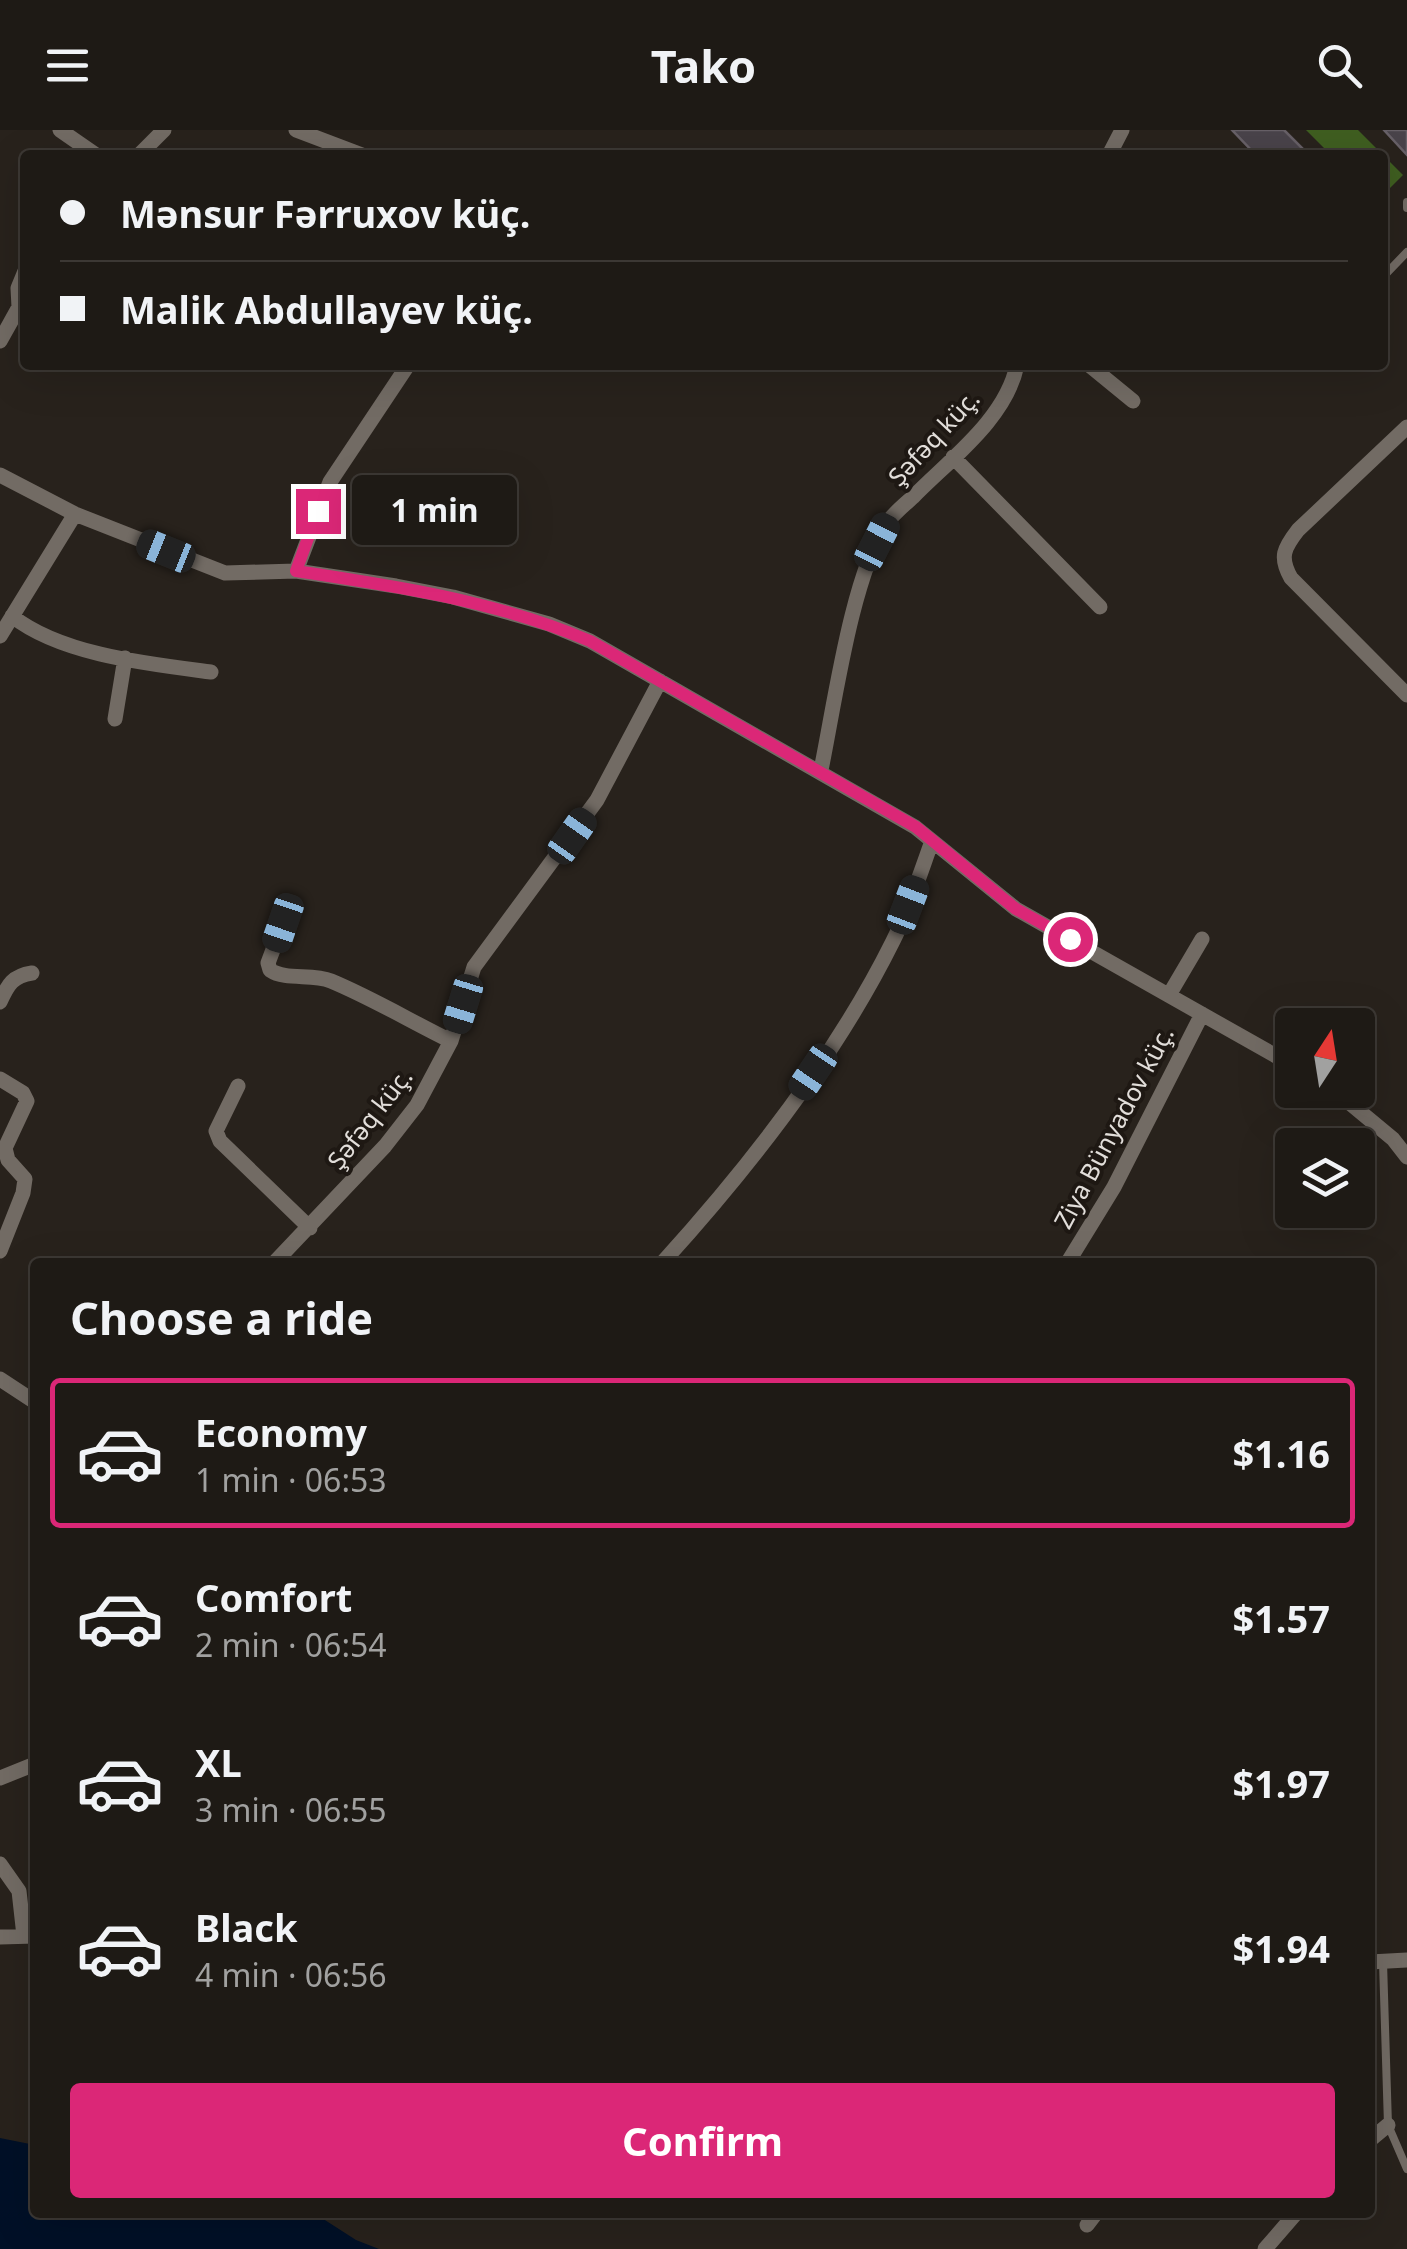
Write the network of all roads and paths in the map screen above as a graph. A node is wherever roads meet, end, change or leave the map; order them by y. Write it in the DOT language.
graph roads {
  1 [pos="60,130"];
  2 [pos="164,130"];
  3 [pos="296,130"];
  4 [pos="89,150"];
  5 [pos="144,150"];
  6 [pos="349,150"];
  7 [pos="1407,252"];
  8 [pos="1388,272"];
  9 [pos="20,283"];
  10 [pos="0,300"];
  11 [pos="19,306"];
  12 [pos="0,341"];
  13 [pos="405,370"];
  14 [pos="1014,370"];
  15 [pos="1095,370"];
  16 [pos="1134,402"];
  17 [pos="1407,427"];
  18 [pos="953,457"];
  19 [pos="0,475"];
  20 [pos="75,514"];
  21 [pos="296,571"];
  22 [pos="1100,607"];
  23 [pos="12,616"];
  24 [pos="0,636"];
  25 [pos="125,658"];
  26 [pos="210,672"];
  27 [pos="660,680"];
  28 [pos="1407,696"];
  29 [pos="115,719"];
  30 [pos="821,770"];
  31 [pos="932,841"];
  32 [pos="283,923"];
  33 [pos="1202,939"];
  34 [pos="32,973"];
  35 [pos="1169,995"];
  36 [pos="0,1002"];
  37 [pos="1202,1014"];
  38 [pos="452,1042"];
  39 [pos="1275,1055"];
  40 [pos="0,1079"];
  41 [pos="238,1086"];
  42 [pos="1360,1108"];
  43 [pos="1400,1135"];
  44 [pos="1407,1158"];
  45 [pos="310,1228"];
  46 [pos="0,1251"];
  47 [pos="280,1258"];
  48 [pos="667,1258"];
  49 [pos="1070,1258"];
  50 [pos="0,1379"];
  51 [pos="30,1399"];
  52 [pos="30,1766"];
  53 [pos="0,1778"];
  54 [pos="0,1864"];
  55 [pos="30,1936"];
  56 [pos="0,1937"];
  57 [pos="1407,1960"];
  58 [pos="1376,1962"];
  59 [pos="1388,2126"];
  60 [pos="1375,2136"];
  61 [pos="1407,2168"];
  62 [pos="1292,2218"];
  63 [pos="1265,2249"];
  1 -- 4 [label="street"];
  2 -- 5 [label="street"];
  3 -- 6 [label="street"];
  7 -- 8 [label="lane"];
  9 -- 11 [label="street"];
  10 -- 11 [label="street"];
  11 -- 12 [label="street"];
  13 -- 21 [label="street"];
  14 -- 18 [label="street, Şəfəq küç."];
  15 -- 16 [label="street"];
  17 -- 28 [label="street"];
  18 -- 22 [label="street"];
  18 -- 30 [label="street, Şəfəq küç."];
  19 -- 20 [label="street"];
  20 -- 21 [label="street"];
  20 -- 23 [label="street"];
  21 -- 27 [label="street"];
  23 -- 24 [label="street"];
  23 -- 25 [label="street"];
  25 -- 26 [label="street"];
  25 -- 29 [label="street"];
  27 -- 30 [label="street"];
  27 -- 38 [label="street, Şəfəq küç."];
  30 -- 31 [label="street"];
  31 -- 35 [label="street"];
  31 -- 48 [label="street"];
  32 -- 38 [label="street"];
  33 -- 35 [label="street"];
  34 -- 36 [label="street"];
  35 -- 37 [label="street"];
  37 -- 39 [label="street"];
  37 -- 49 [label="street, Ziya Bünyadov küç."];
  38 -- 45 [label="street, Şəfəq küç."];
  40 -- 46 [label="street"];
  41 -- 45 [label="street"];
  42 -- 43 [label="street"];
  43 -- 44 [label="street"];
  45 -- 47 [label="street, Şəfəq küç."];
  50 -- 51 [label="street"];
  52 -- 53 [label="street"];
  54 -- 55 [label="street"];
  55 -- 56 [label="street"];
  57 -- 58 [label="street"];
  58 -- 59 [label="lane"];
  59 -- 60 [label="street"];
  59 -- 61 [label="lane"];
  62 -- 63 [label="street"];
}
